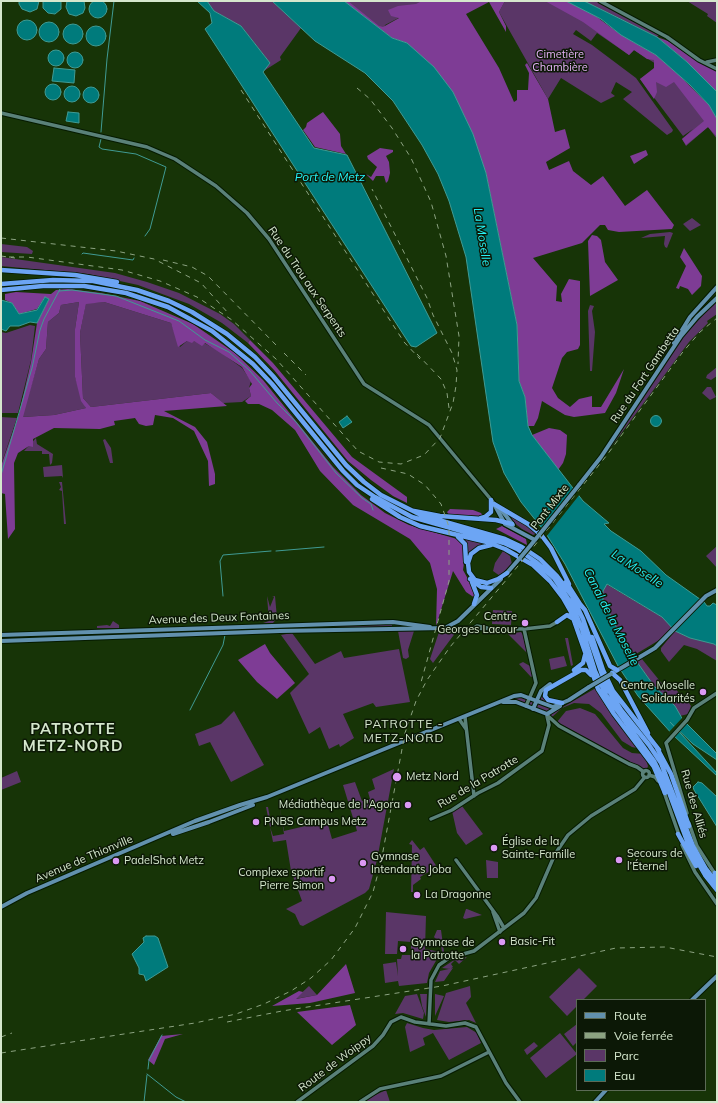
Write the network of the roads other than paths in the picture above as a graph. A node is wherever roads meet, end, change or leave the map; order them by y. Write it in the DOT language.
graph roads {
  1 [pos="600,1"];
  2 [pos="717,60"];
  3 [pos="701,61"];
  4 [pos="717,69"];
  5 [pos="1,113"];
  6 [pos="1,269"];
  7 [pos="1,284"];
  8 [pos="717,288"];
  9 [pos="1,290"];
  10 [pos="137,290"];
  11 [pos="717,298"];
  12 [pos="659,370"];
  13 [pos="593,467"];
  14 [pos="357,485"];
  15 [pos="493,502"];
  16 [pos="411,511"];
  17 [pos="478,519"];
  18 [pos="504,521"];
  19 [pos="513,525"];
  20 [pos="441,532"];
  21 [pos="540,535"];
  22 [pos="528,536"];
  23 [pos="535,540"];
  24 [pos="498,546"];
  25 [pos="530,546"];
  26 [pos="522,547"];
  27 [pos="507,573"];
  28 [pos="470,580"];
  29 [pos="570,587"];
  30 [pos="491,588"];
  31 [pos="717,590"];
  32 [pos="474,604"];
  33 [pos="580,604"];
  34 [pos="557,622"];
  35 [pos="576,626"];
  36 [pos="440,628"];
  37 [pos="524,629"];
  38 [pos="1,635"];
  39 [pos="1,641"];
  40 [pos="585,653"];
  41 [pos="617,670"];
  42 [pos="612,674"];
  43 [pos="593,677"];
  44 [pos="550,684"];
  45 [pos="717,693"];
  46 [pos="530,698"];
  47 [pos="569,700"];
  48 [pos="536,701"];
  49 [pos="502,702"];
  50 [pos="562,703"];
  51 [pos="526,706"];
  52 [pos="533,709"];
  53 [pos="546,714"];
  54 [pos="465,717"];
  55 [pos="459,719"];
  56 [pos="467,732"];
  57 [pos="658,750"];
  58 [pos="646,756"];
  59 [pos="647,773"];
  60 [pos="665,793"];
  61 [pos="474,796"];
  62 [pos="240,805"];
  63 [pos="245,806"];
  64 [pos="242,810"];
  65 [pos="431,819"];
  66 [pos="689,826"];
  67 [pos="678,834"];
  68 [pos="155,839"];
  69 [pos="456,860"];
  70 [pos="716,876"];
  71 [pos="717,883"];
  72 [pos="717,891"];
  73 [pos="717,904"];
  74 [pos="1,906"];
  75 [pos="497,919"];
  76 [pos="504,928"];
  77 [pos="500,932"];
  78 [pos="716,978"];
  79 [pos="693,999"];
  80 [pos="429,1024"];
  81 [pos="489,1052"];
  82 [pos="605,1091"];
  83 [pos="297,1102"];
  84 [pos="360,1102"];
  85 [pos="520,1102"];
  86 [pos="595,1102"];
  1 -- 3 [label="street"];
  2 -- 3 [label="street"];
  3 -- 4 [label="street"];
  5 -- 15 [label="street, Rue du Trou aux Serpents"];
  6 -- 10 [label="highway"];
  7 -- 10 [label="highway"];
  8 -- 12 [label="main road"];
  9 -- 14 [label="highway"];
  10 -- 16 [label="highway"];
  11 -- 12 [label="main road, Rue du Fort Gambetta"];
  12 -- 13 [label="main road, Rue du Fort Gambetta"];
  13 -- 21 [label="main road, Pont Mixte, bridge"];
  14 -- 20 [label="highway"];
  14 -- 72 [label="highway"];
  15 -- 17 [label="highway"];
  15 -- 18 [label="main road"];
  15 -- 19 [label="main road"];
  15 -- 21 [label="highway"];
  16 -- 17 [label="highway"];
  16 -- 26 [label="highway"];
  17 -- 18 [label="highway"];
  18 -- 19 [label="highway"];
  19 -- 22 [label="main road"];
  20 -- 24 [label="highway"];
  20 -- 28 [label="highway"];
  21 -- 23 [label="main road, Pont Mixte"];
  21 -- 29 [label="highway"];
  22 -- 23 [label="main road"];
  22 -- 25 [label="main road"];
  23 -- 25 [label="main road, Pont Mixte"];
  24 -- 27 [label="highway"];
  24 -- 35 [label="highway"];
  25 -- 27 [label="main road, Pont Mixte, bridge"];
  26 -- 29 [label="highway"];
  26 -- 71 [label="highway"];
  27 -- 30 [label="main road"];
  28 -- 30 [label="highway"];
  28 -- 32 [label="highway"];
  29 -- 33 [label="highway"];
  30 -- 32 [label="main road"];
  31 -- 41 [label="main road"];
  32 -- 36 [label="main road"];
  33 -- 41 [label="highway"];
  33 -- 57 [label="highway"];
  34 -- 35 [label="highway"];
  34 -- 37 [label="street, Avenue des Deux Fontaines"];
  35 -- 40 [label="highway"];
  36 -- 37 [label="street, Avenue des Deux Fontaines"];
  36 -- 38 [label="main road, Avenue des Deux Fontaines"];
  36 -- 39 [label="main road, Avenue des Deux Fontaines"];
  37 -- 46 [label="street"];
  40 -- 43 [label="highway"];
  40 -- 44 [label="highway"];
  41 -- 42 [label="main road"];
  42 -- 47 [label="main road, bridge"];
  42 -- 57 [label="highway"];
  43 -- 50 [label="highway"];
  43 -- 58 [label="highway"];
  44 -- 48 [label="main road"];
  45 -- 66 [label="street, Rue des Alliés"];
  46 -- 48 [label="main road"];
  46 -- 49 [label="main road, Avenue de Thionville"];
  46 -- 51 [label="street"];
  47 -- 50 [label="main road"];
  47 -- 53 [label="main road"];
  48 -- 50 [label="main road"];
  48 -- 52 [label="main road"];
  49 -- 51 [label="main road"];
  49 -- 54 [label="main road, Avenue de Thionville"];
  51 -- 52 [label="main road"];
  52 -- 53 [label="main road"];
  53 -- 59 [label="street, Rue des Alliés"];
  53 -- 61 [label="street, Rue de la Patrotte"];
  54 -- 55 [label="main road, Avenue de Thionville"];
  54 -- 56 [label="street"];
  55 -- 56 [label="street"];
  55 -- 63 [label="main road, Avenue de Thionville"];
  56 -- 61 [label="street"];
  57 -- 66 [label="highway"];
  58 -- 59 [label="street"];
  58 -- 60 [label="highway"];
  59 -- 60 [label="street, Rue des Alliés"];
  59 -- 76 [label="street"];
  60 -- 67 [label="street, Rue des Alliés"];
  61 -- 65 [label="street, Rue de la Patrotte"];
  62 -- 63 [label="main road, Avenue de Thionville"];
  62 -- 64 [label="main road"];
  62 -- 68 [label="main road, Avenue de Thionville"];
  63 -- 64 [label="main road, Avenue de Thionville"];
  64 -- 68 [label="main road, Avenue de Thionville"];
  66 -- 70 [label="street, Rue des Alliés"];
  67 -- 72 [label="highway"];
  67 -- 73 [label="street, Rue des Alliés"];
  68 -- 74 [label="main road, Avenue de Thionville"];
  69 -- 75 [label="street"];
  75 -- 76 [label="street"];
  75 -- 77 [label="street"];
  76 -- 77 [label="street"];
  77 -- 80 [label="street"];
  78 -- 79 [label="main road"];
  80 -- 81 [label="street, Route de Woippy"];
  80 -- 83 [label="street, Route de Woippy"];
  81 -- 84 [label="street"];
  81 -- 85 [label="street"];
  82 -- 86 [label="main road"];
}
